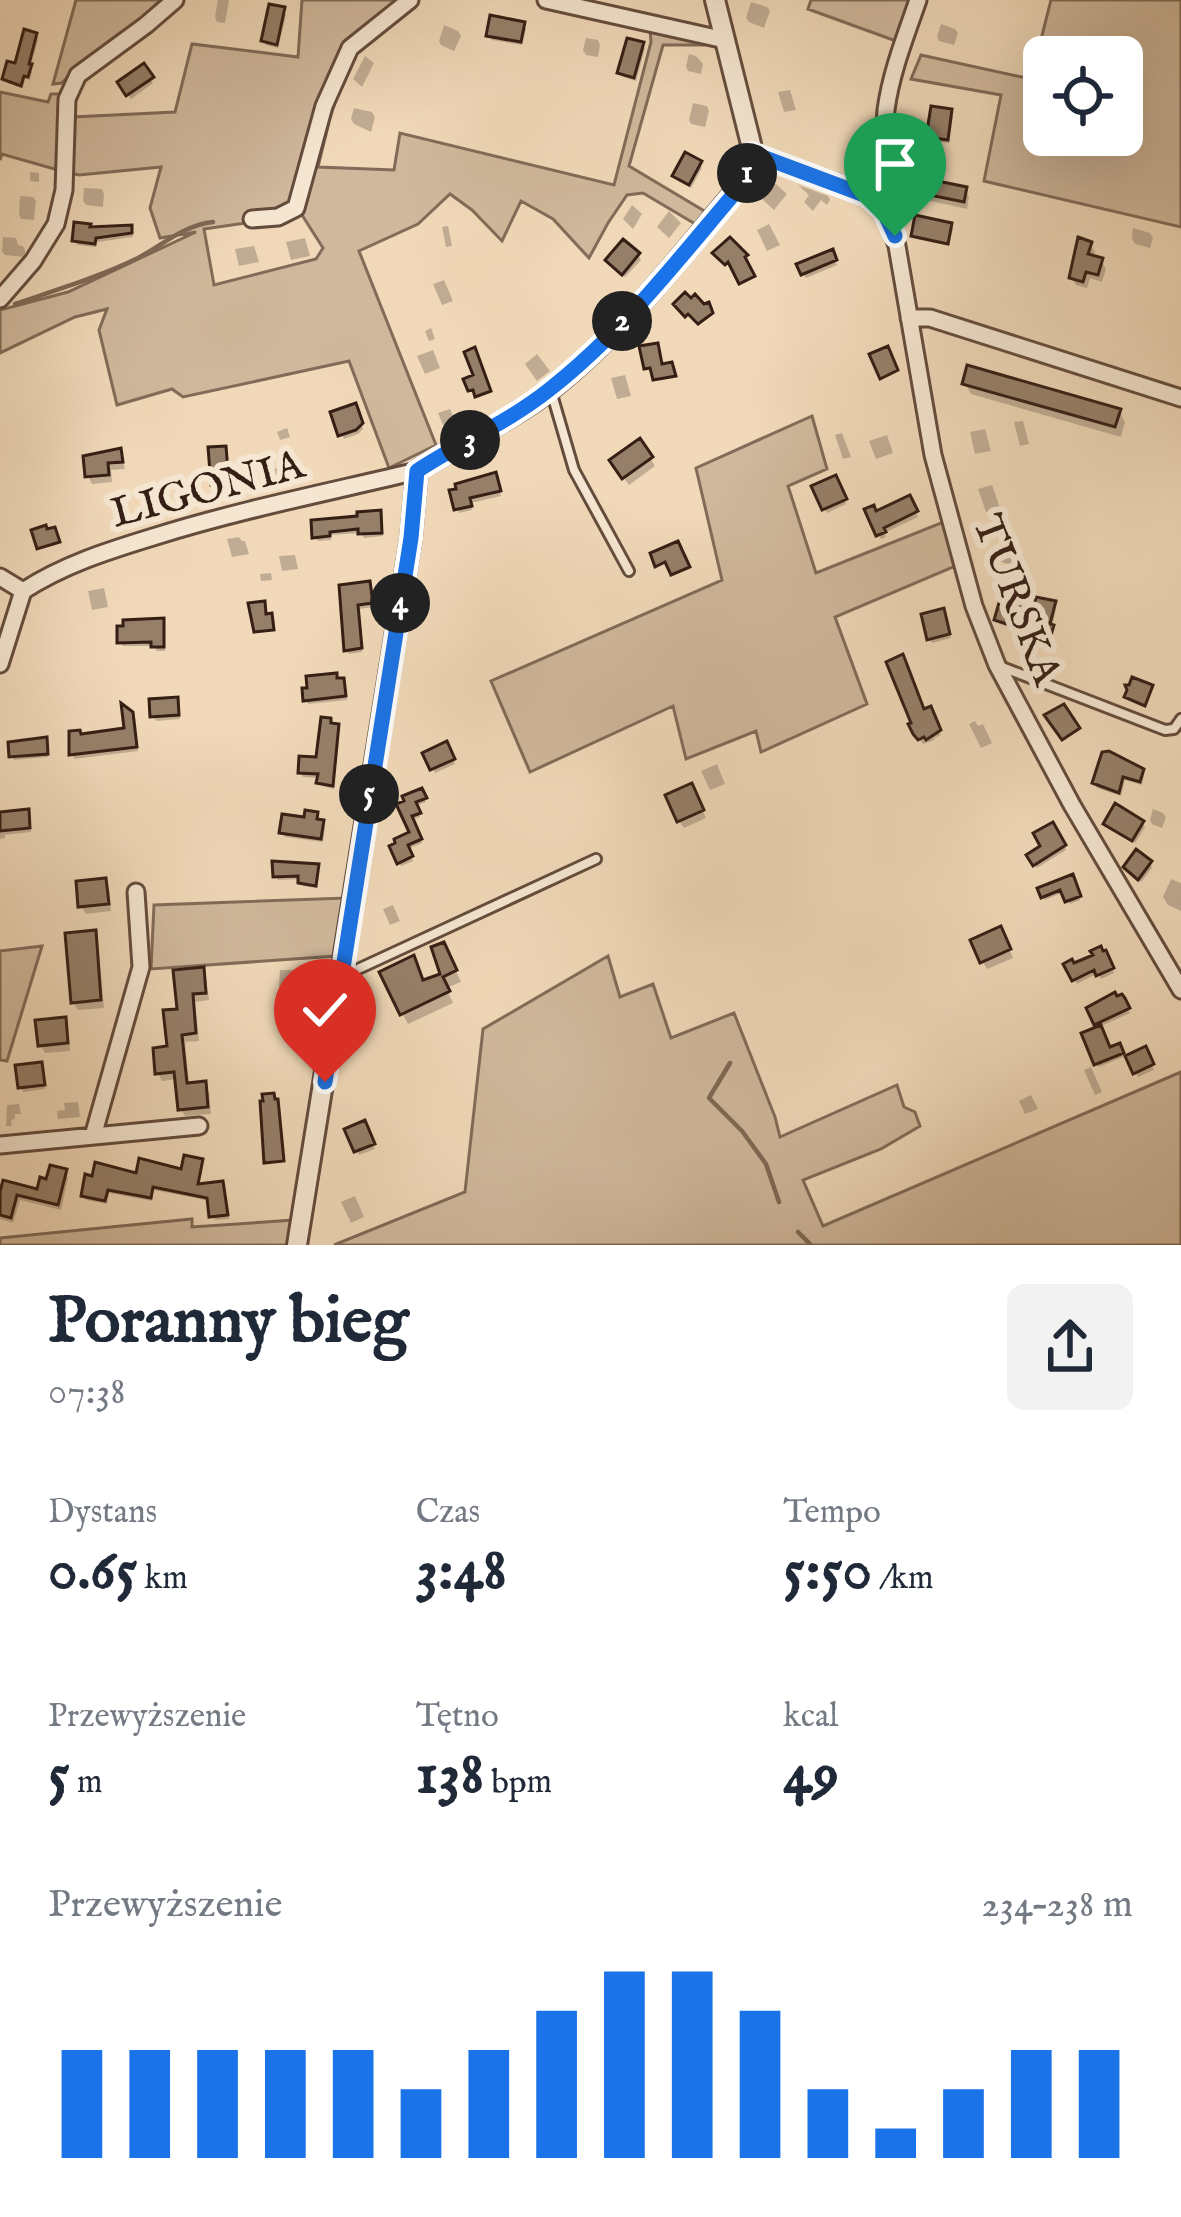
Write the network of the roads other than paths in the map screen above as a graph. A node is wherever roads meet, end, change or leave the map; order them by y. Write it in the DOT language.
graph roads {
  1 [pos="175,0"];
  2 [pos="410,0"];
  3 [pos="546,0"];
  4 [pos="716,0"];
  5 [pos="918,0"];
  6 [pos="725,40"];
  7 [pos="752,153"];
  8 [pos="876,202"];
  9 [pos="252,219"];
  10 [pos="0,299"];
  11 [pos="909,318"];
  12 [pos="550,389"];
  13 [pos="1181,398"];
  14 [pos="417,471"];
  15 [pos="629,571"];
  16 [pos="0,578"];
  17 [pos="23,591"];
  18 [pos="0,664"];
  19 [pos="997,665"];
  20 [pos="1181,718"];
  21 [pos="596,859"];
  22 [pos="136,892"];
  23 [pos="342,976"];
  24 [pos="1181,990"];
  25 [pos="200,1126"];
  26 [pos="93,1136"];
  27 [pos="0,1145"];
  28 [pos="297,1245"];
  1 -- 10 [label="street"];
  2 -- 9 [label="street"];
  3 -- 6 [label="street"];
  4 -- 6 [label="street"];
  5 -- 8 [label="street"];
  6 -- 7 [label="street"];
  7 -- 8 [label="street"];
  7 -- 12 [label="street"];
  8 -- 11 [label="street, TURSKA"];
  11 -- 13 [label="street"];
  11 -- 19 [label="street, TURSKA"];
  12 -- 14 [label="street"];
  12 -- 15 [label="lane"];
  14 -- 17 [label="street, LIGONIA"];
  14 -- 23 [label="street"];
  16 -- 17 [label="street"];
  17 -- 18 [label="street"];
  19 -- 20 [label="lane"];
  19 -- 24 [label="street, TURSKA"];
  21 -- 23 [label="lane"];
  22 -- 26 [label="street"];
  23 -- 28 [label="street"];
  25 -- 26 [label="street"];
  26 -- 27 [label="street"];
}
